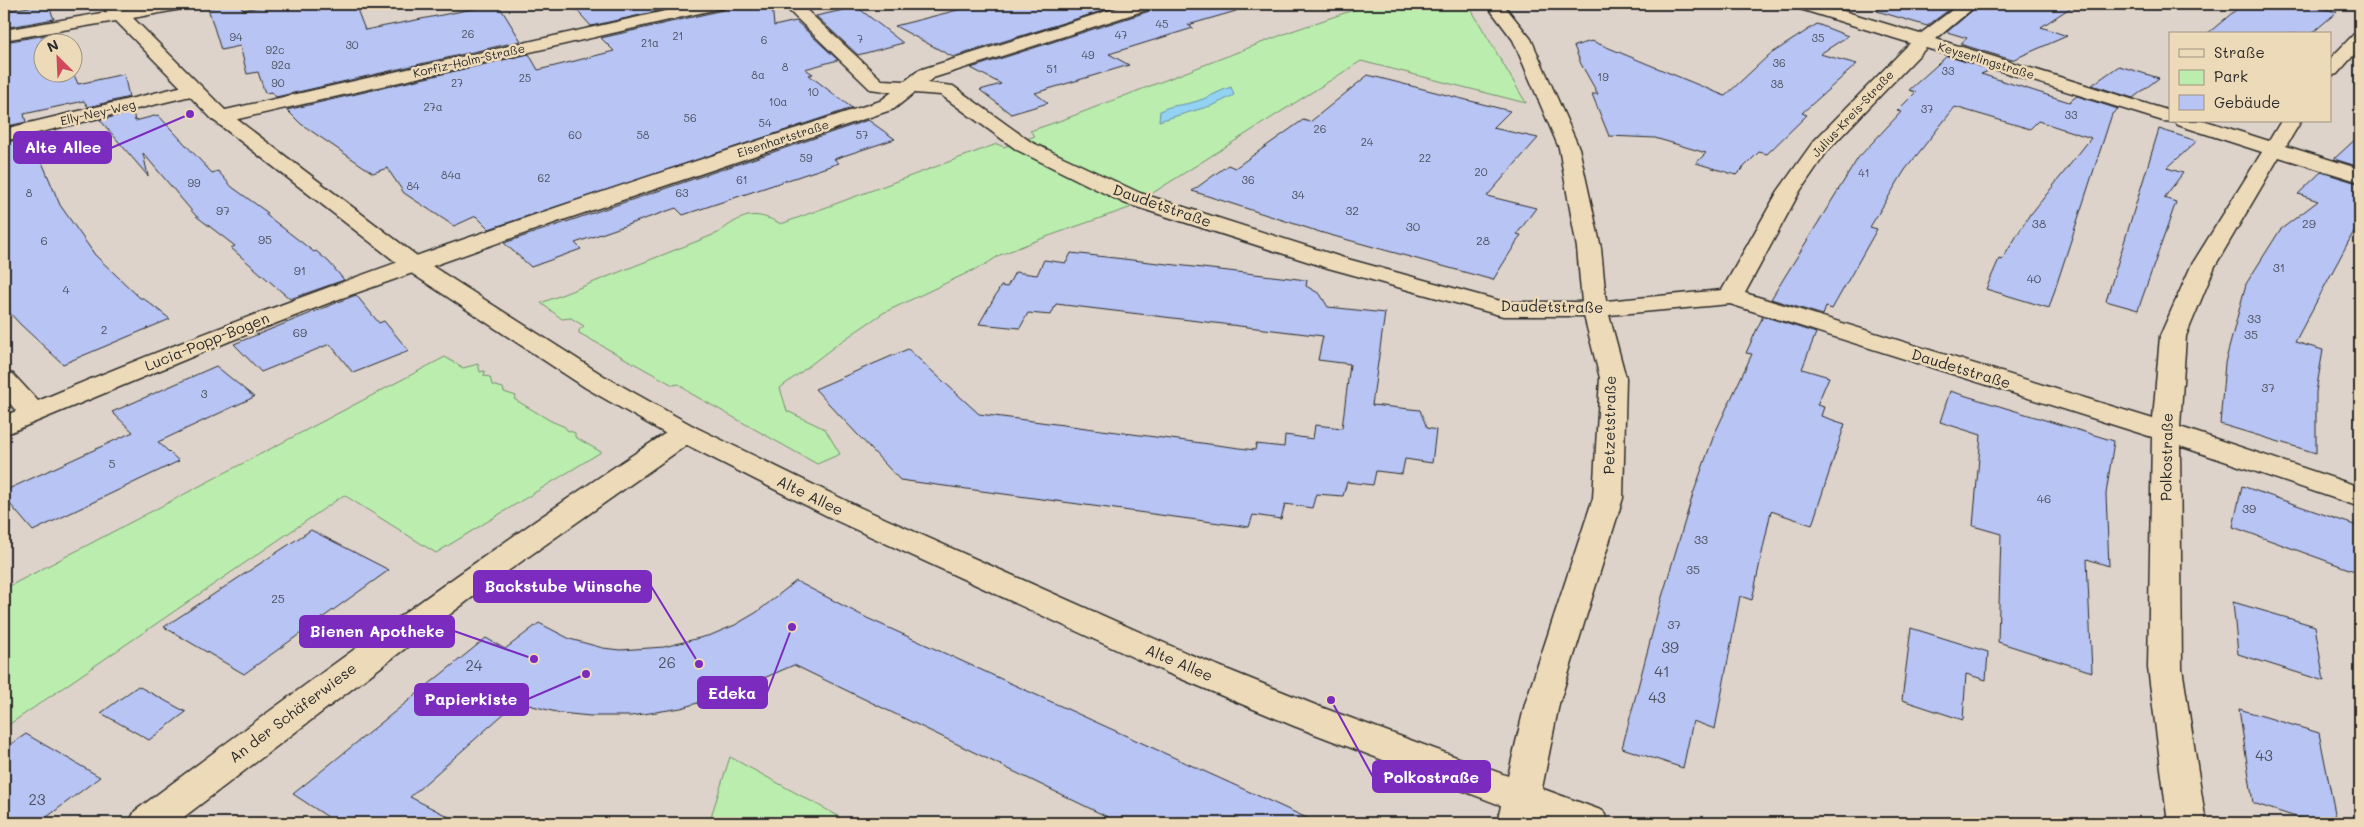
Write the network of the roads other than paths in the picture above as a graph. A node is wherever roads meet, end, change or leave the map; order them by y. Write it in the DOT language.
graph roads {
  1 [pos="181,4"];
  2 [pos="718,4"];
  3 [pos="790,4"];
  4 [pos="1146,4"];
  5 [pos="1494,4"];
  6 [pos="1803,4"];
  7 [pos="1970,4"];
  8 [pos="114,9"];
  9 [pos="4,35"];
  10 [pos="1922,41"];
  11 [pos="2357,44"];
  12 [pos="2332,68"];
  13 [pos="909,88"];
  14 [pos="192,90"];
  15 [pos="221,117"];
  16 [pos="2169,117"];
  17 [pos="2189,122"];
  18 [pos="2291,122"];
  19 [pos="4,135"];
  20 [pos="2275,148"];
  21 [pos="2360,176"];
  22 [pos="413,264"];
  23 [pos="1731,297"];
  24 [pos="1595,309"];
  25 [pos="4,380"];
  26 [pos="33,413"];
  27 [pos="4,426"];
  28 [pos="2166,432"];
  29 [pos="685,433"];
  30 [pos="2360,497"];
  31 [pos="1519,810"];
  32 [pos="148,823"];
  33 [pos="1590,823"];
  34 [pos="2187,823"];
  1 -- 8 [label="street"];
  2 -- 15 [label="street, Korfiz-Holm-Straße"];
  3 -- 13 [label="street, Daudetstraße"];
  4 -- 13 [label="street, Eisenhartstraße"];
  5 -- 24 [label="street, Petzetstraße"];
  6 -- 10 [label="street, Keyserlingstraße"];
  7 -- 10 [label="street, Julius-Kreis-Straße"];
  8 -- 9 [label="street"];
  8 -- 14 [label="street, Alte Allee"];
  10 -- 16 [label="street, Keyserlingstraße"];
  10 -- 23 [label="street, Julius-Kreis-Straße"];
  11 -- 12 [label="street"];
  13 -- 22 [label="street, Eisenhartstraße"];
  13 -- 24 [label="street, Daudetstraße"];
  14 -- 15 [label="street, Alte Allee"];
  14 -- 19 [label="street, Elly-Ney-Weg"];
  15 -- 22 [label="street, Alte Allee"];
  17 -- 20 [label="street"];
  18 -- 20 [label="street, Polkostraße"];
  20 -- 21 [label="street"];
  20 -- 28 [label="street, Polkostraße"];
  22 -- 26 [label="street, Lucia-Popp-Bogen"];
  22 -- 29 [label="street, Alte Allee"];
  23 -- 24 [label="street, Daudetstraße"];
  23 -- 28 [label="street, Daudetstraße"];
  24 -- 31 [label="street, Petzetstraße"];
  25 -- 26 [label="street"];
  26 -- 27 [label="street, Lucia-Popp-Bogen"];
  28 -- 30 [label="street, Daudetstraße"];
  28 -- 34 [label="street, Polkostraße"];
  29 -- 31 [label="street, Alte Allee"];
  29 -- 32 [label="street, An der Schäferwiese"];
  31 -- 33 [label="street, Alte Allee"];
}
